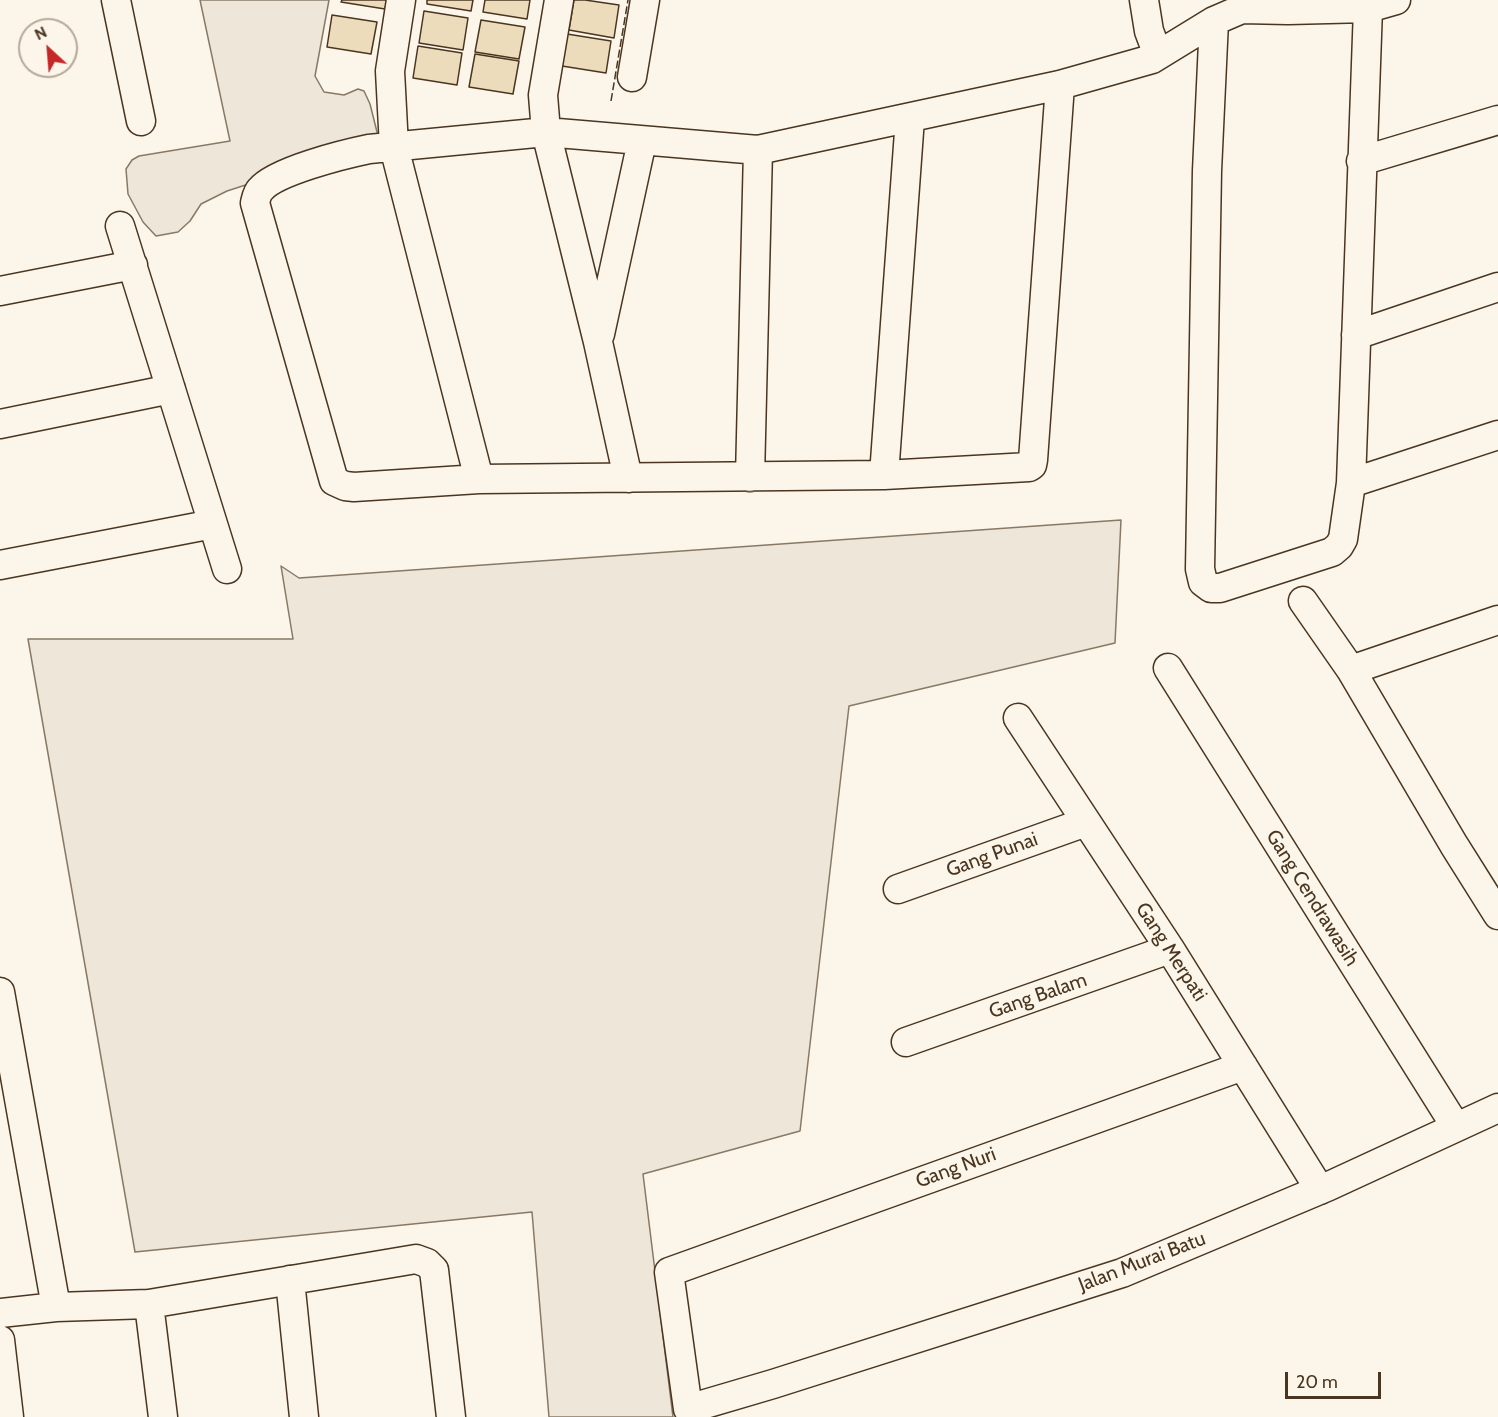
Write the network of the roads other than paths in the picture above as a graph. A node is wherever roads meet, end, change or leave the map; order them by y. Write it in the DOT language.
graph roads {
  1 [pos="116,0"];
  2 [pos="401,0"];
  3 [pos="559,0"];
  4 [pos="645,0"];
  5 [pos="1144,0"];
  6 [pos="1396,0"];
  7 [pos="1294,5"];
  8 [pos="1368,8"];
  9 [pos="1214,21"];
  10 [pos="1158,55"];
  11 [pos="632,77"];
  12 [pos="1060,85"];
  13 [pos="910,118"];
  14 [pos="1498,120"];
  15 [pos="141,121"];
  16 [pos="546,132"];
  17 [pos="642,141"];
  18 [pos="394,147"];
  19 [pos="758,150"];
  20 [pos="1361,161"];
  21 [pos="120,226"];
  22 [pos="133,265"];
  23 [pos="1498,287"];
  24 [pos="0,291"];
  25 [pos="1356,335"];
  26 [pos="598,342"];
  27 [pos="171,389"];
  28 [pos="0,424"];
  29 [pos="1498,435"];
  30 [pos="884,475"];
  31 [pos="750,477"];
  32 [pos="628,478"];
  33 [pos="478,479"];
  34 [pos="1351,483"];
  35 [pos="213,524"];
  36 [pos="0,565"];
  37 [pos="227,568"];
  38 [pos="1303,601"];
  39 [pos="1494,629"];
  40 [pos="1168,668"];
  41 [pos="1351,670"];
  42 [pos="1018,718"];
  43 [pos="1086,822"];
  44 [pos="898,889"];
  45 [pos="1498,915"];
  46 [pos="1170,949"];
  47 [pos="0,992"];
  48 [pos="906,1042"];
  49 [pos="1243,1066"];
  50 [pos="1498,1108"];
  51 [pos="1456,1127"];
  52 [pos="1320,1190"];
  53 [pos="669,1272"];
  54 [pos="290,1280"];
  55 [pos="149,1304"];
  56 [pos="56,1307"];
  57 [pos="0,1313"];
  58 [pos="0,1340"];
  59 [pos="9,1417"];
  60 [pos="163,1417"];
  61 [pos="304,1417"];
  62 [pos="452,1417"];
  1 -- 15 [label="street"];
  2 -- 18 [label="street"];
  3 -- 16 [label="street"];
  4 -- 11 [label="street"];
  5 -- 10 [label="street"];
  6 -- 8 [label="street"];
  7 -- 8 [label="street"];
  7 -- 9 [label="street"];
  8 -- 20 [label="street"];
  9 -- 10 [label="street"];
  9 -- 34 [label="street"];
  10 -- 12 [label="street"];
  12 -- 13 [label="street"];
  12 -- 30 [label="street"];
  13 -- 19 [label="street"];
  13 -- 30 [label="street"];
  14 -- 20 [label="street"];
  16 -- 17 [label="street"];
  16 -- 18 [label="street"];
  16 -- 26 [label="street"];
  17 -- 19 [label="street"];
  17 -- 26 [label="street"];
  18 -- 33 [label="street"];
  18 -- 33 [label="street"];
  19 -- 31 [label="street"];
  20 -- 25 [label="street"];
  21 -- 22 [label="street"];
  22 -- 24 [label="street"];
  22 -- 27 [label="street"];
  23 -- 25 [label="street"];
  25 -- 34 [label="street"];
  26 -- 32 [label="street"];
  27 -- 28 [label="street"];
  27 -- 35 [label="street"];
  29 -- 34 [label="street"];
  30 -- 31 [label="street"];
  31 -- 32 [label="street"];
  32 -- 33 [label="street"];
  35 -- 36 [label="street"];
  35 -- 37 [label="street"];
  38 -- 41 [label="street"];
  39 -- 41 [label="street"];
  40 -- 51 [label="street, Gang Cendrawasih"];
  41 -- 45 [label="street"];
  42 -- 43 [label="street, Gang Merpati"];
  43 -- 44 [label="street, Gang Punai"];
  43 -- 46 [label="street, Gang Merpati"];
  46 -- 48 [label="street, Gang Balam"];
  46 -- 49 [label="street, Gang Merpati"];
  47 -- 56 [label="street"];
  49 -- 52 [label="street, Gang Merpati"];
  49 -- 53 [label="street, Gang Nuri"];
  50 -- 51 [label="street, Jalan Murai Batu"];
  51 -- 52 [label="street, Jalan Murai Batu"];
  52 -- 53 [label="street, Jalan Murai Batu"];
  54 -- 55 [label="street"];
  54 -- 61 [label="street"];
  54 -- 62 [label="street"];
  55 -- 56 [label="street"];
  55 -- 60 [label="street"];
  56 -- 57 [label="street"];
  58 -- 59 [label="street"];
}
